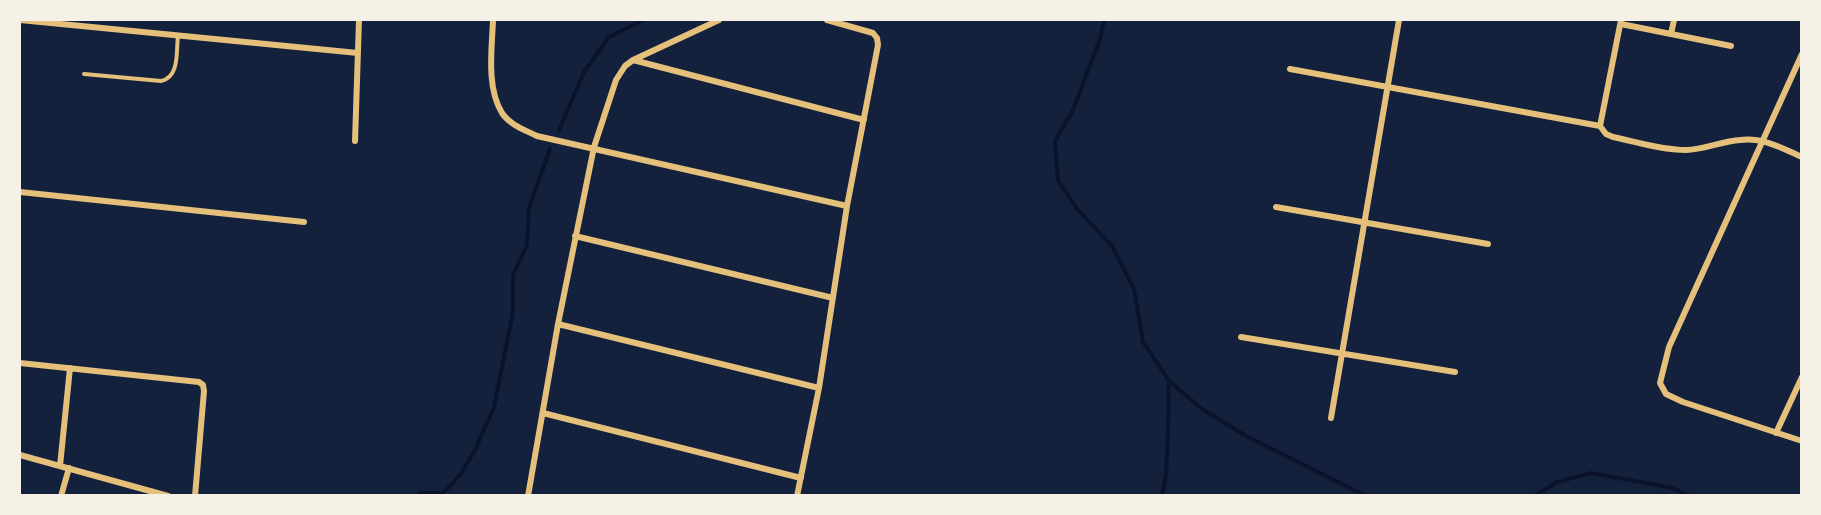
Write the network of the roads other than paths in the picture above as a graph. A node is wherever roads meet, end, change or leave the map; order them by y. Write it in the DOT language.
graph roads {
  1 [pos="20,20"];
  2 [pos="359,20"];
  3 [pos="493,20"];
  4 [pos="719,20"];
  5 [pos="827,20"];
  6 [pos="1399,20"];
  7 [pos="1674,20"];
  8 [pos="1621,22"];
  9 [pos="1671,34"];
  10 [pos="178,36"];
  11 [pos="1731,46"];
  12 [pos="358,52"];
  13 [pos="1802,54"];
  14 [pos="633,60"];
  15 [pos="1290,69"];
  16 [pos="84,74"];
  17 [pos="1388,87"];
  18 [pos="864,120"];
  19 [pos="1600,126"];
  20 [pos="355,141"];
  21 [pos="1763,141"];
  22 [pos="594,147"];
  23 [pos="1802,157"];
  24 [pos="20,192"];
  25 [pos="847,206"];
  26 [pos="1276,207"];
  27 [pos="304,222"];
  28 [pos="1364,223"];
  29 [pos="575,236"];
  30 [pos="1488,244"];
  31 [pos="833,298"];
  32 [pos="558,324"];
  33 [pos="1241,337"];
  34 [pos="1342,354"];
  35 [pos="20,363"];
  36 [pos="70,368"];
  37 [pos="1455,372"];
  38 [pos="1802,377"];
  39 [pos="819,388"];
  40 [pos="543,413"];
  41 [pos="1331,418"];
  42 [pos="1776,433"];
  43 [pos="1802,441"];
  44 [pos="20,455"];
  45 [pos="60,466"];
  46 [pos="69,468"];
  47 [pos="801,478"];
  48 [pos="154,494"];
  49 [pos="61,495"];
  50 [pos="168,495"];
  51 [pos="195,495"];
  52 [pos="528,495"];
  53 [pos="798,495"];
  1 -- 10 [label="street"];
  2 -- 12 [label="street"];
  3 -- 22 [label="street"];
  4 -- 14 [label="street"];
  5 -- 18 [label="street"];
  6 -- 17 [label="street"];
  7 -- 9 [label="street"];
  8 -- 9 [label="street"];
  8 -- 19 [label="street"];
  9 -- 11 [label="street"];
  10 -- 12 [label="street"];
  10 -- 16 [label="lane"];
  12 -- 20 [label="street"];
  13 -- 21 [label="street"];
  14 -- 18 [label="street"];
  14 -- 22 [label="street"];
  15 -- 17 [label="street"];
  17 -- 19 [label="street"];
  17 -- 28 [label="street"];
  18 -- 25 [label="street"];
  19 -- 21 [label="street"];
  21 -- 23 [label="street"];
  21 -- 42 [label="street"];
  22 -- 25 [label="street"];
  22 -- 29 [label="street"];
  24 -- 27 [label="street"];
  25 -- 31 [label="street"];
  26 -- 28 [label="street"];
  28 -- 30 [label="street"];
  28 -- 34 [label="street"];
  29 -- 31 [label="street"];
  29 -- 32 [label="street"];
  31 -- 39 [label="street"];
  32 -- 39 [label="street"];
  32 -- 40 [label="street"];
  33 -- 34 [label="street"];
  34 -- 37 [label="street"];
  34 -- 41 [label="street"];
  35 -- 36 [label="street"];
  36 -- 45 [label="street"];
  36 -- 51 [label="street"];
  38 -- 42 [label="street"];
  39 -- 47 [label="street"];
  40 -- 47 [label="street"];
  40 -- 52 [label="street"];
  42 -- 43 [label="street"];
  44 -- 45 [label="street"];
  45 -- 46 [label="street"];
  46 -- 48 [label="street"];
  46 -- 49 [label="street"];
  47 -- 53 [label="street"];
  48 -- 50 [label="street"];
}
